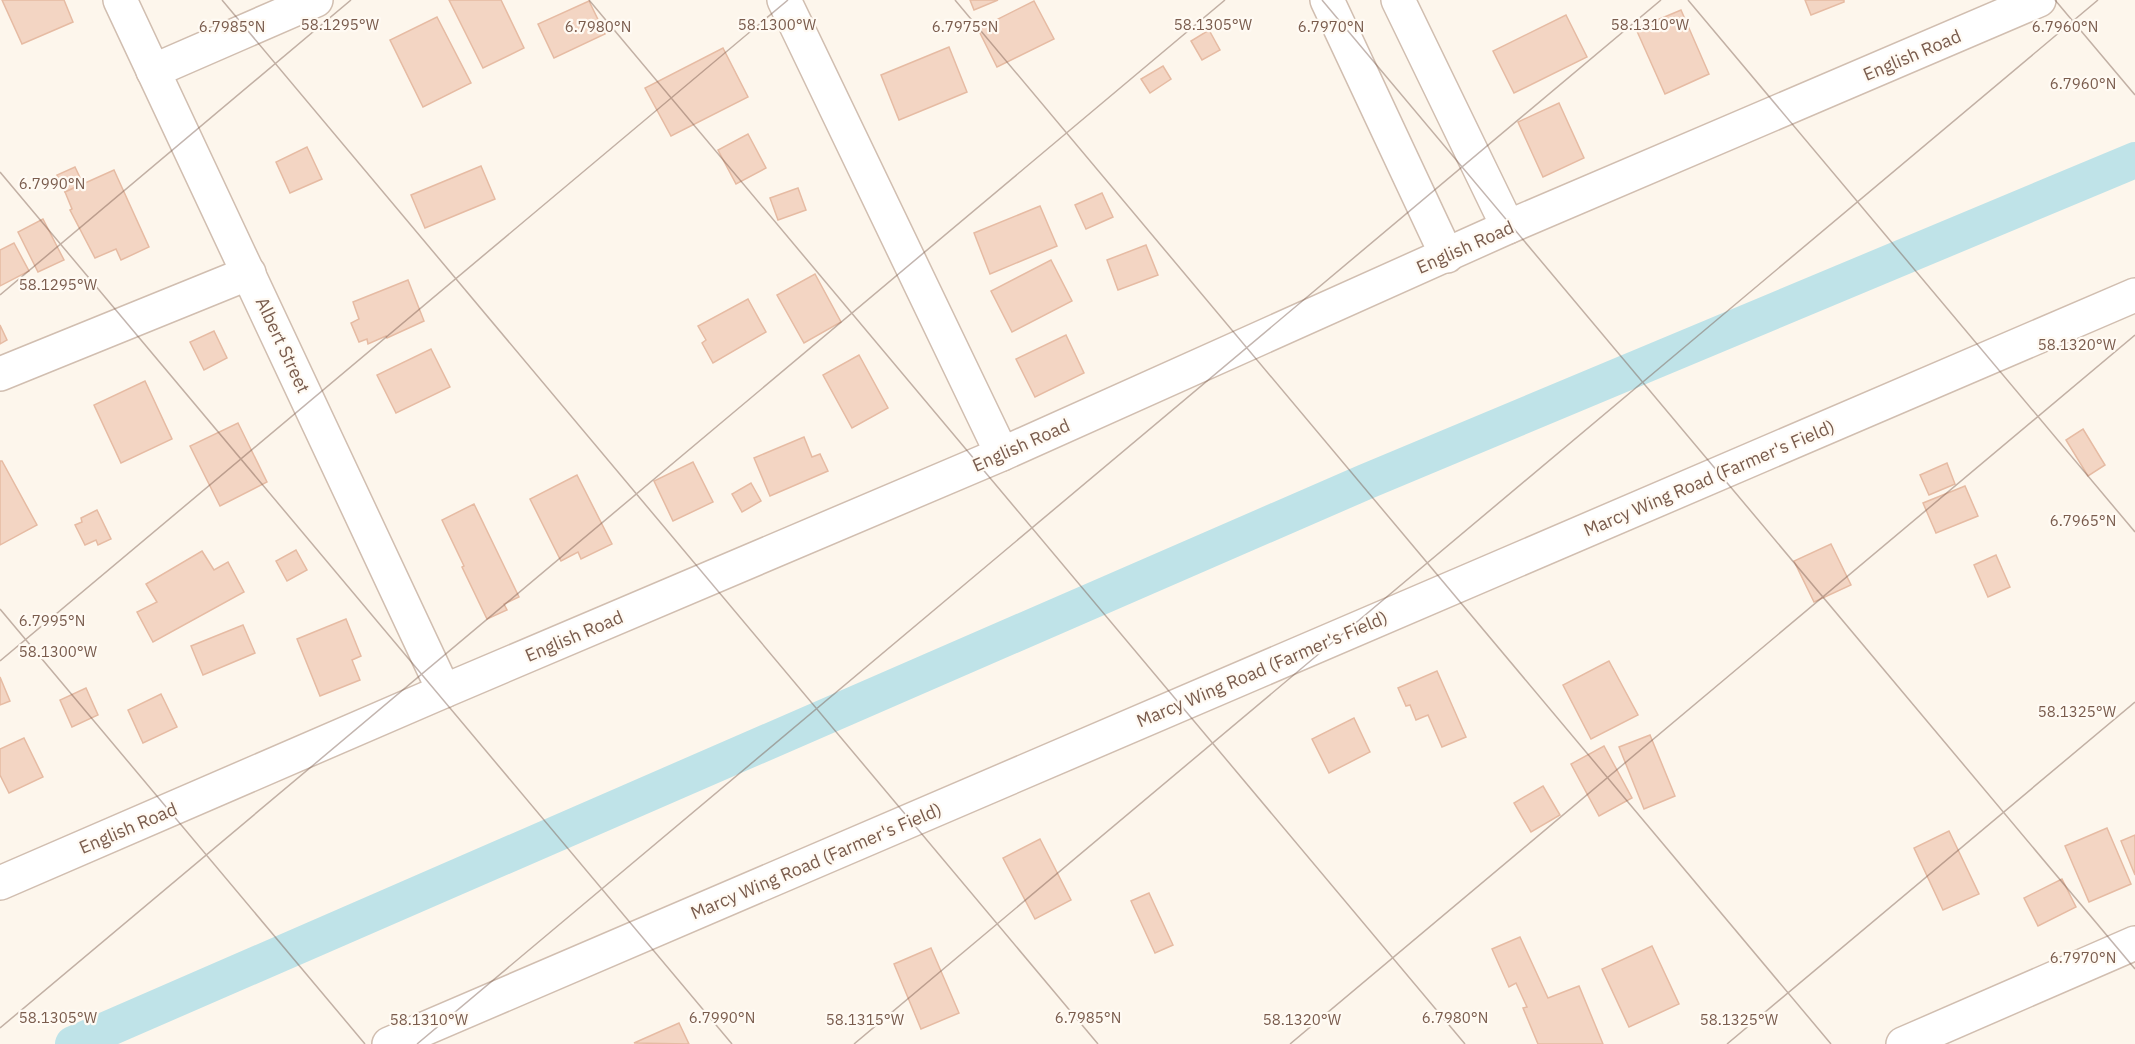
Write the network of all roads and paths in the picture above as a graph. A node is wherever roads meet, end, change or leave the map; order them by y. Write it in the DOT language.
graph roads {
  1 [pos="120,0"];
  2 [pos="316,0"];
  3 [pos="784,0"];
  4 [pos="1327,0"];
  5 [pos="1398,0"];
  6 [pos="2040,0"];
  7 [pos="1991,9"];
  8 [pos="153,71"];
  9 [pos="1508,227"];
  10 [pos="1447,256"];
  11 [pos="249,273"];
  12 [pos="2135,295"];
  13 [pos="0,374"];
  14 [pos="1002,454"];
  15 [pos="444,691"];
  16 [pos="0,883"];
  17 [pos="2135,943"];
  18 [pos="389,1044"];
  19 [pos="1903,1044"];
  1 -- 8 [label="street, Albert Street"];
  2 -- 8 [label="street"];
  3 -- 14 [label="street"];
  4 -- 10 [label="street"];
  5 -- 9 [label="street"];
  6 -- 7 [label="street, English Road"];
  7 -- 9 [label="street, English Road"];
  8 -- 11 [label="street, Albert Street"];
  9 -- 10 [label="street, English Road"];
  10 -- 14 [label="street, English Road"];
  11 -- 13 [label="street"];
  11 -- 15 [label="street, Albert Street"];
  12 -- 18 [label="street, Marcy Wing Road (Farmer's Field)"];
  14 -- 15 [label="street, English Road"];
  15 -- 16 [label="street, English Road"];
  17 -- 19 [label="street"];
}
